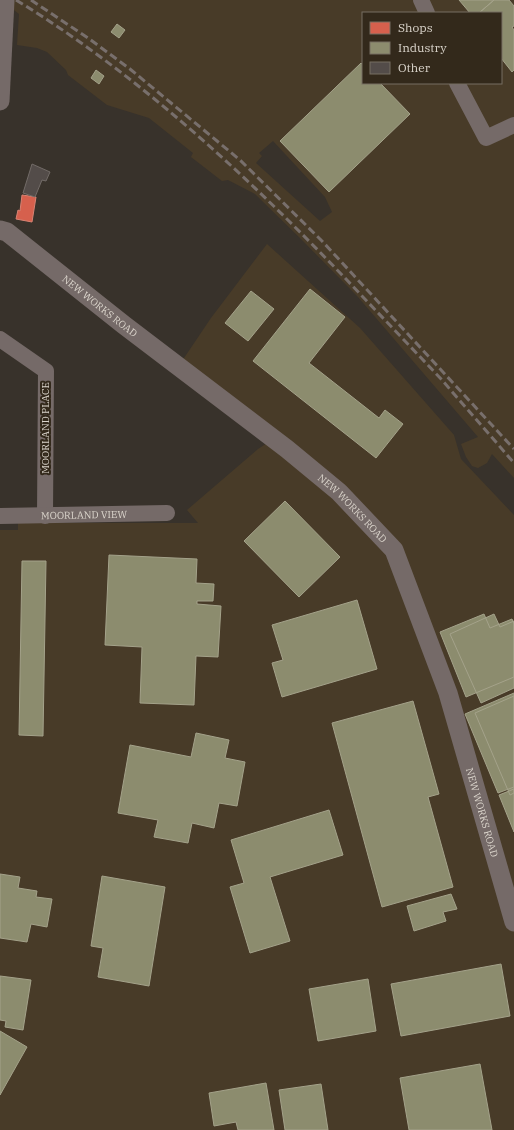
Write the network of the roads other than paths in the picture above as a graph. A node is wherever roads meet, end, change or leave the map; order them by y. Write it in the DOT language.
graph roads {
  1 [pos="5,0"];
  2 [pos="421,0"];
  3 [pos="427,12"];
  4 [pos="458,84"];
  5 [pos="0,101"];
  6 [pos="514,126"];
  7 [pos="0,230"];
  8 [pos="0,339"];
  9 [pos="167,513"];
  10 [pos="0,516"];
  11 [pos="45,516"];
  12 [pos="514,922"];
  1 -- 5 [label="street"];
  2 -- 3 [label="street"];
  4 -- 6 [label="street"];
  7 -- 12 [label="street, NEW WORKS ROAD"];
  8 -- 11 [label="street, MOORLAND PLACE"];
  9 -- 11 [label="street, MOORLAND VIEW"];
  10 -- 11 [label="street, MOORLAND VIEW"];
}
